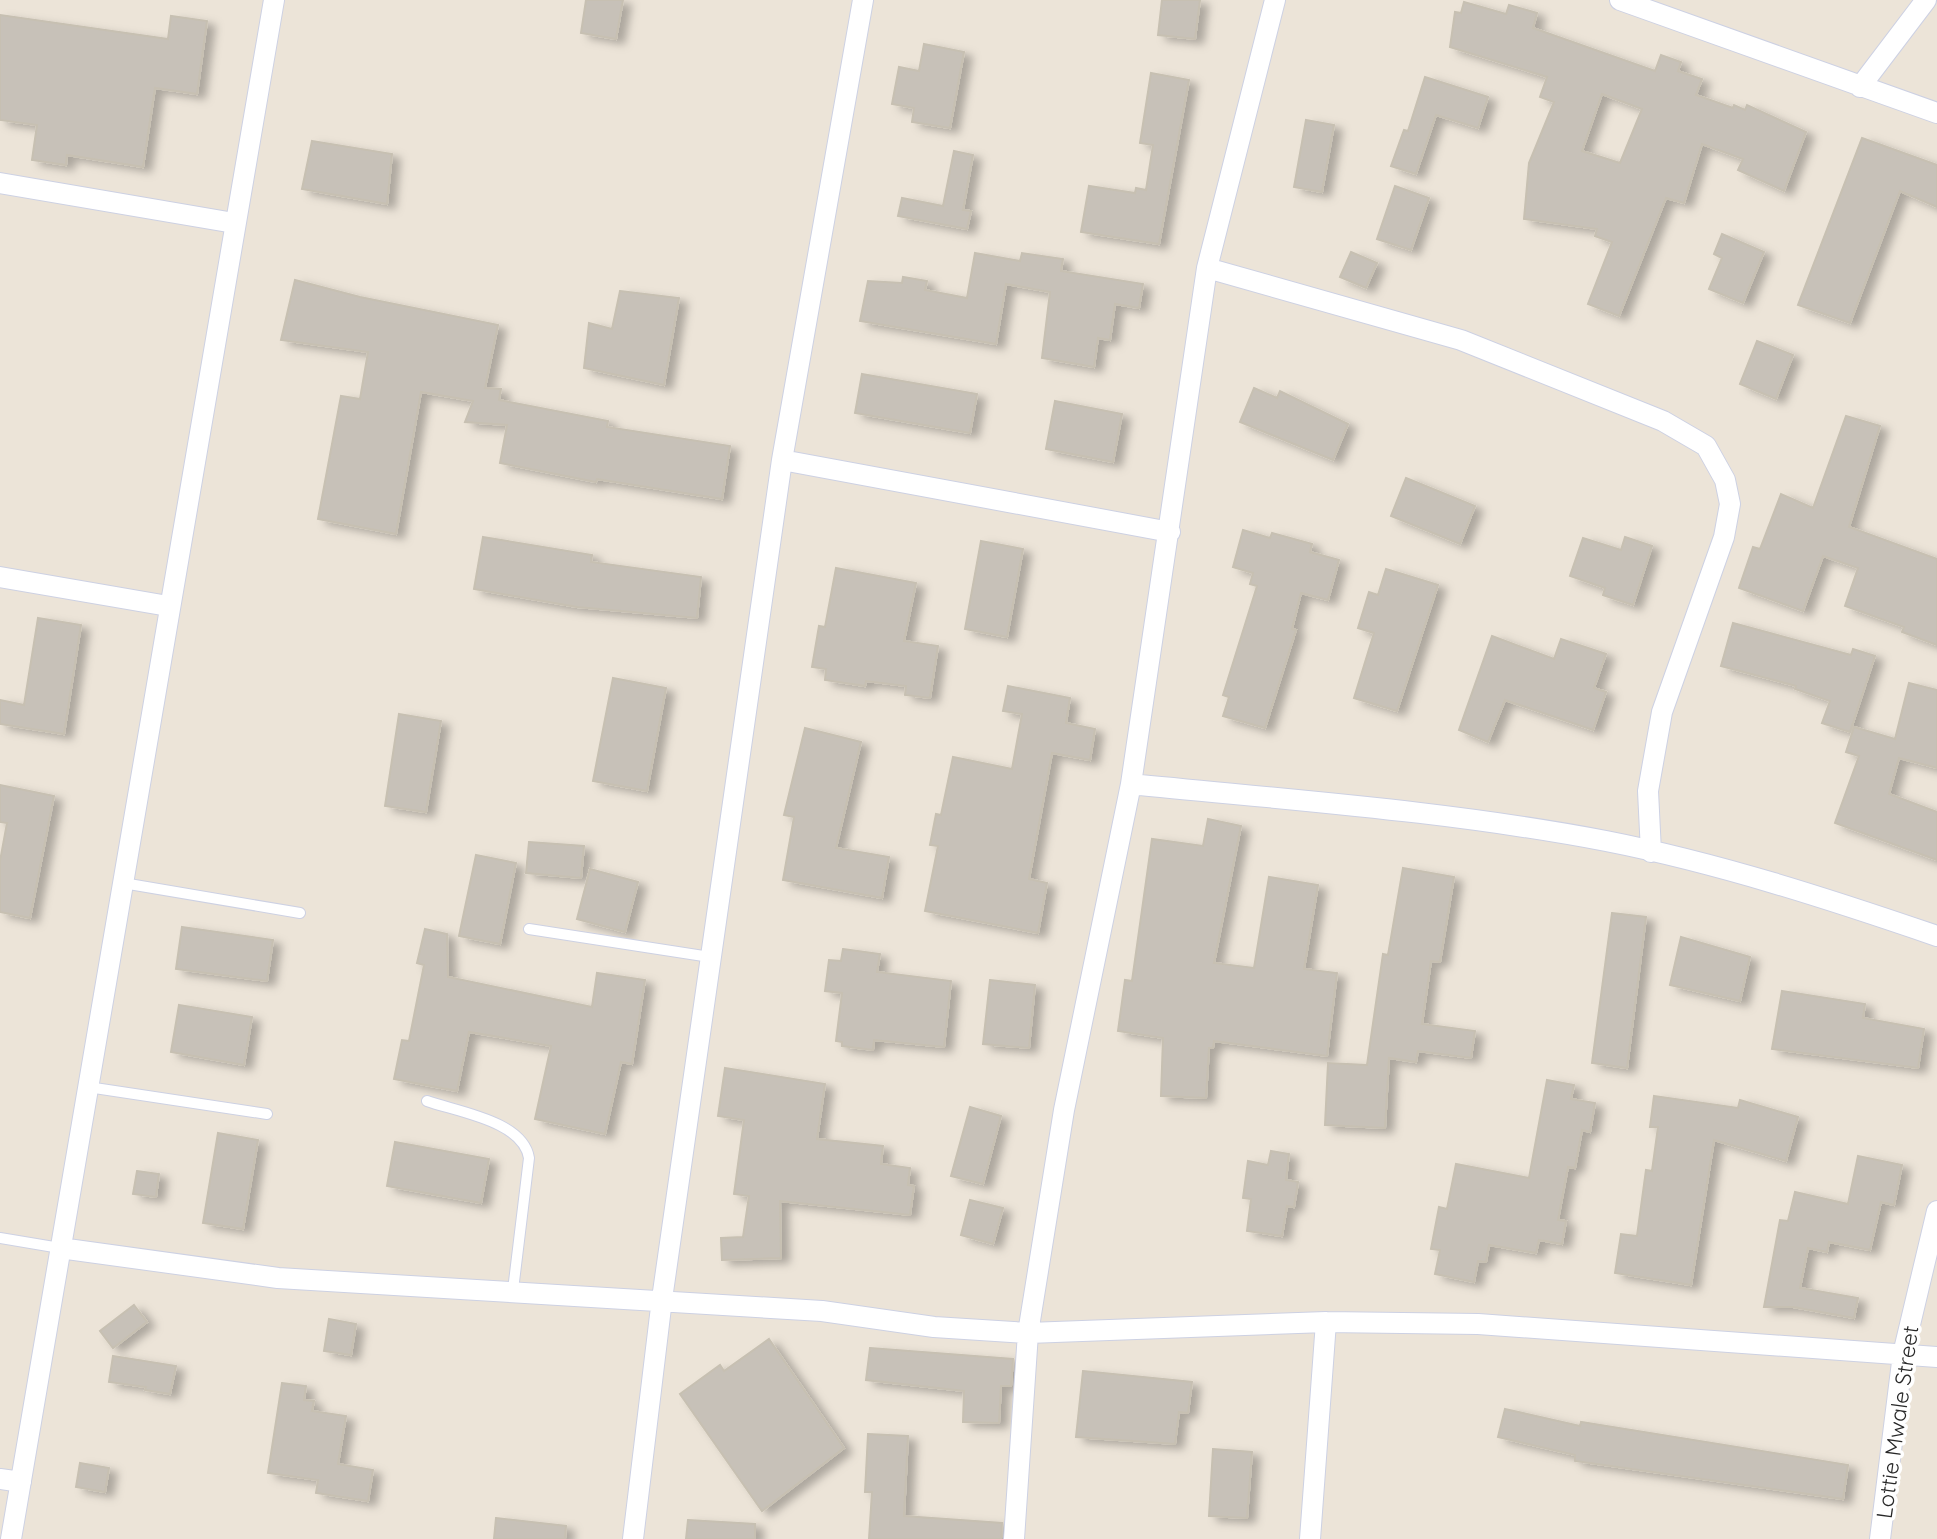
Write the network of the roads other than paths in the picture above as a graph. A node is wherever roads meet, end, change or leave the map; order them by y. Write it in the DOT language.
graph roads {
  1 [pos="272,0"];
  2 [pos="863,0"];
  3 [pos="1275,0"];
  4 [pos="1620,0"];
  5 [pos="1926,0"];
  6 [pos="1860,87"];
  7 [pos="1937,113"];
  8 [pos="0,183"];
  9 [pos="234,223"];
  10 [pos="1207,268"];
  11 [pos="782,460"];
  12 [pos="1170,532"];
  13 [pos="0,577"];
  14 [pos="168,606"];
  15 [pos="1131,784"];
  16 [pos="1651,852"];
  17 [pos="121,883"];
  18 [pos="300,913"];
  19 [pos="529,929"];
  20 [pos="1937,936"];
  21 [pos="710,957"];
  22 [pos="88,1087"];
  23 [pos="427,1101"];
  24 [pos="267,1114"];
  25 [pos="1937,1211"];
  26 [pos="0,1238"];
  27 [pos="60,1248"];
  28 [pos="513,1290"];
  29 [pos="662,1299"];
  30 [pos="1326,1322"];
  31 [pos="1028,1333"];
  32 [pos="1903,1354"];
  33 [pos="1937,1357"];
  34 [pos="10,1480"];
  35 [pos="11,1539"];
  36 [pos="633,1539"];
  37 [pos="1014,1539"];
  38 [pos="1310,1539"];
  39 [pos="1880,1539"];
  1 -- 9 [label="street"];
  2 -- 11 [label="street"];
  3 -- 10 [label="street"];
  4 -- 6 [label="street"];
  5 -- 6 [label="street"];
  6 -- 7 [label="street"];
  8 -- 9 [label="street"];
  9 -- 14 [label="street"];
  10 -- 12 [label="street"];
  10 -- 16 [label="street"];
  11 -- 12 [label="street"];
  11 -- 21 [label="street"];
  12 -- 15 [label="street"];
  13 -- 14 [label="street"];
  14 -- 17 [label="street"];
  15 -- 16 [label="street"];
  15 -- 31 [label="street"];
  16 -- 20 [label="street"];
  17 -- 18 [label="lane"];
  17 -- 22 [label="street"];
  19 -- 21 [label="lane"];
  21 -- 29 [label="street"];
  22 -- 24 [label="lane"];
  22 -- 27 [label="street"];
  23 -- 28 [label="lane"];
  25 -- 32 [label="street, Lottie Mwale Street"];
  26 -- 27 [label="lane"];
  27 -- 28 [label="street"];
  27 -- 34 [label="street"];
  28 -- 29 [label="street"];
  29 -- 31 [label="street"];
  29 -- 36 [label="street"];
  30 -- 31 [label="street"];
  30 -- 32 [label="street"];
  30 -- 38 [label="street"];
  31 -- 37 [label="street"];
  32 -- 33 [label="street"];
  32 -- 39 [label="street, Lottie Mwale Street"];
  34 -- 35 [label="street"];
}
